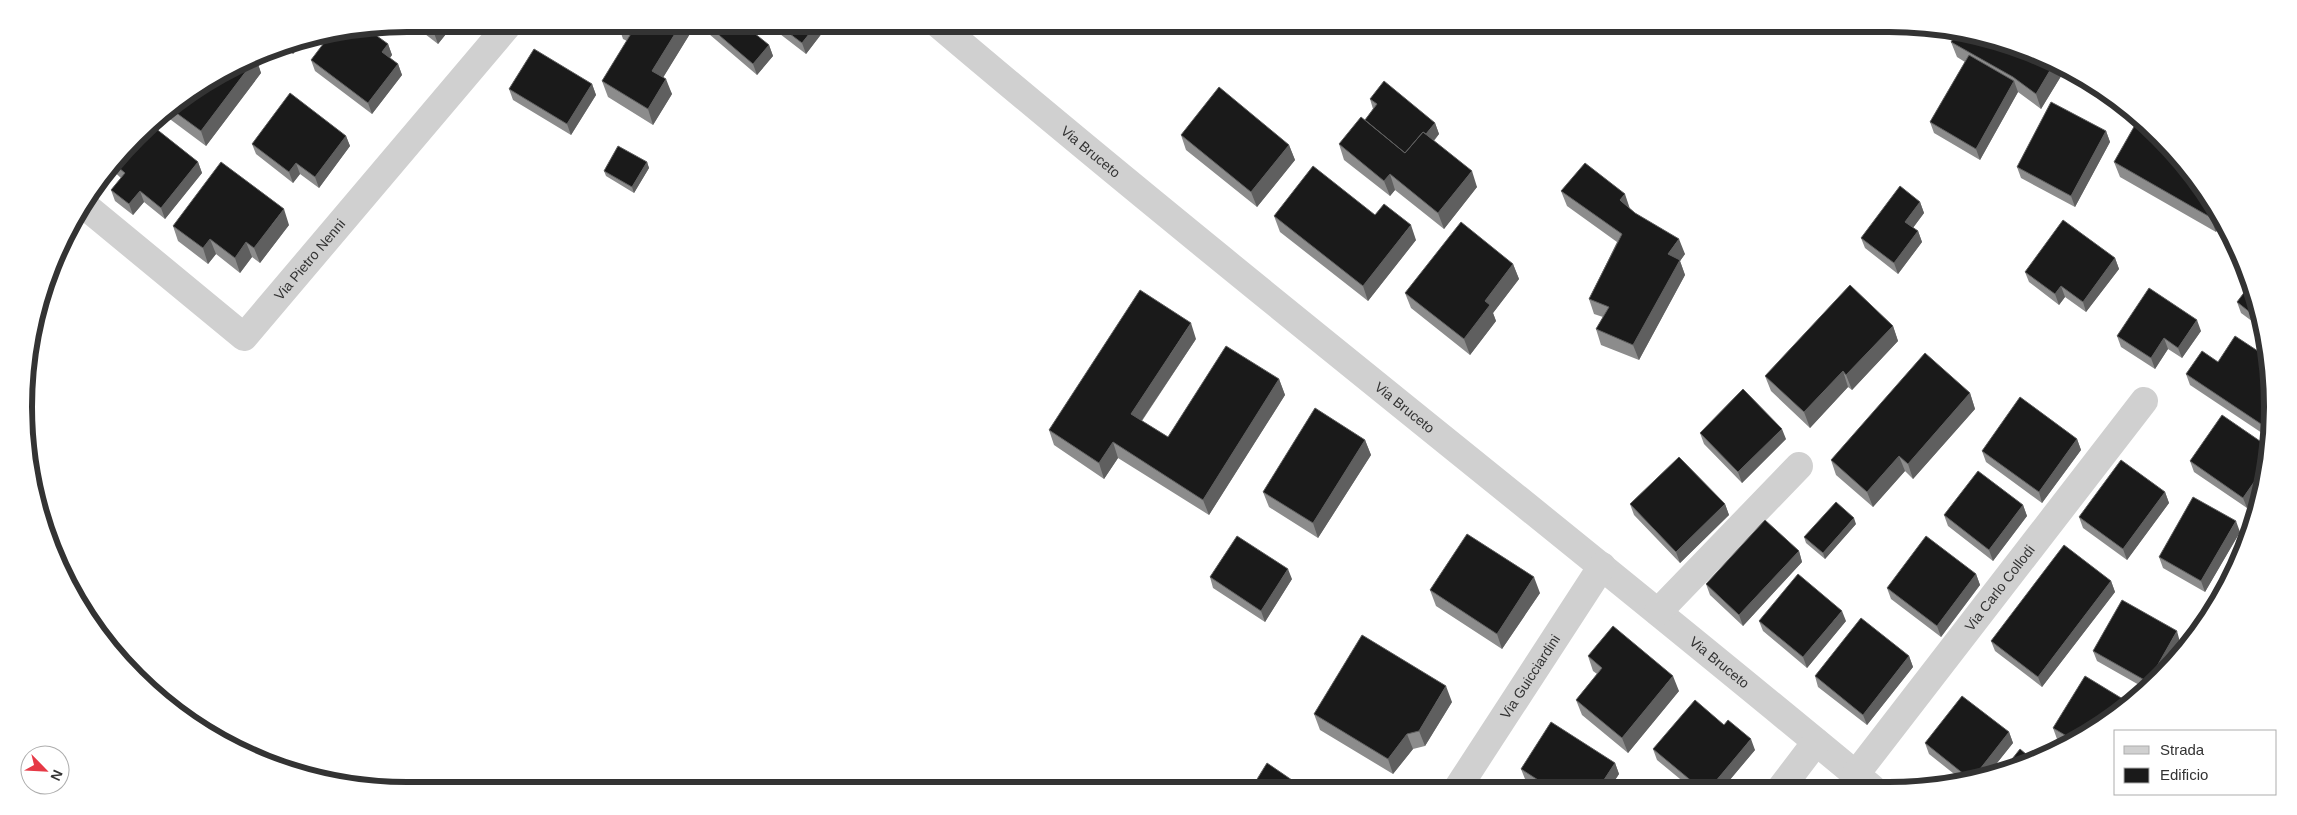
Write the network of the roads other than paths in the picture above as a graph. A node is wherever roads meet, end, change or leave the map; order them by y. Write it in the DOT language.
graph roads {
  1 [pos="502,32"];
  2 [pos="947,32"];
  3 [pos="89,210"];
  4 [pos="2144,401"];
  5 [pos="1799,466"];
  6 [pos="1602,566"];
  7 [pos="1658,612"];
  8 [pos="1816,742"];
  9 [pos="1864,781"];
  10 [pos="1462,782"];
  11 [pos="1786,782"];
  1 -- 3 [label="street, Via Pietro Nenni"];
  2 -- 6 [label="street, Via Bruceto"];
  4 -- 9 [label="street, Via Carlo Collodi"];
  5 -- 7 [label="street"];
  6 -- 7 [label="street, Via Bruceto"];
  6 -- 10 [label="street, Via Guicciardini"];
  7 -- 8 [label="street, Via Bruceto"];
  8 -- 9 [label="street, Via Bruceto"];
  8 -- 11 [label="street"];
}
